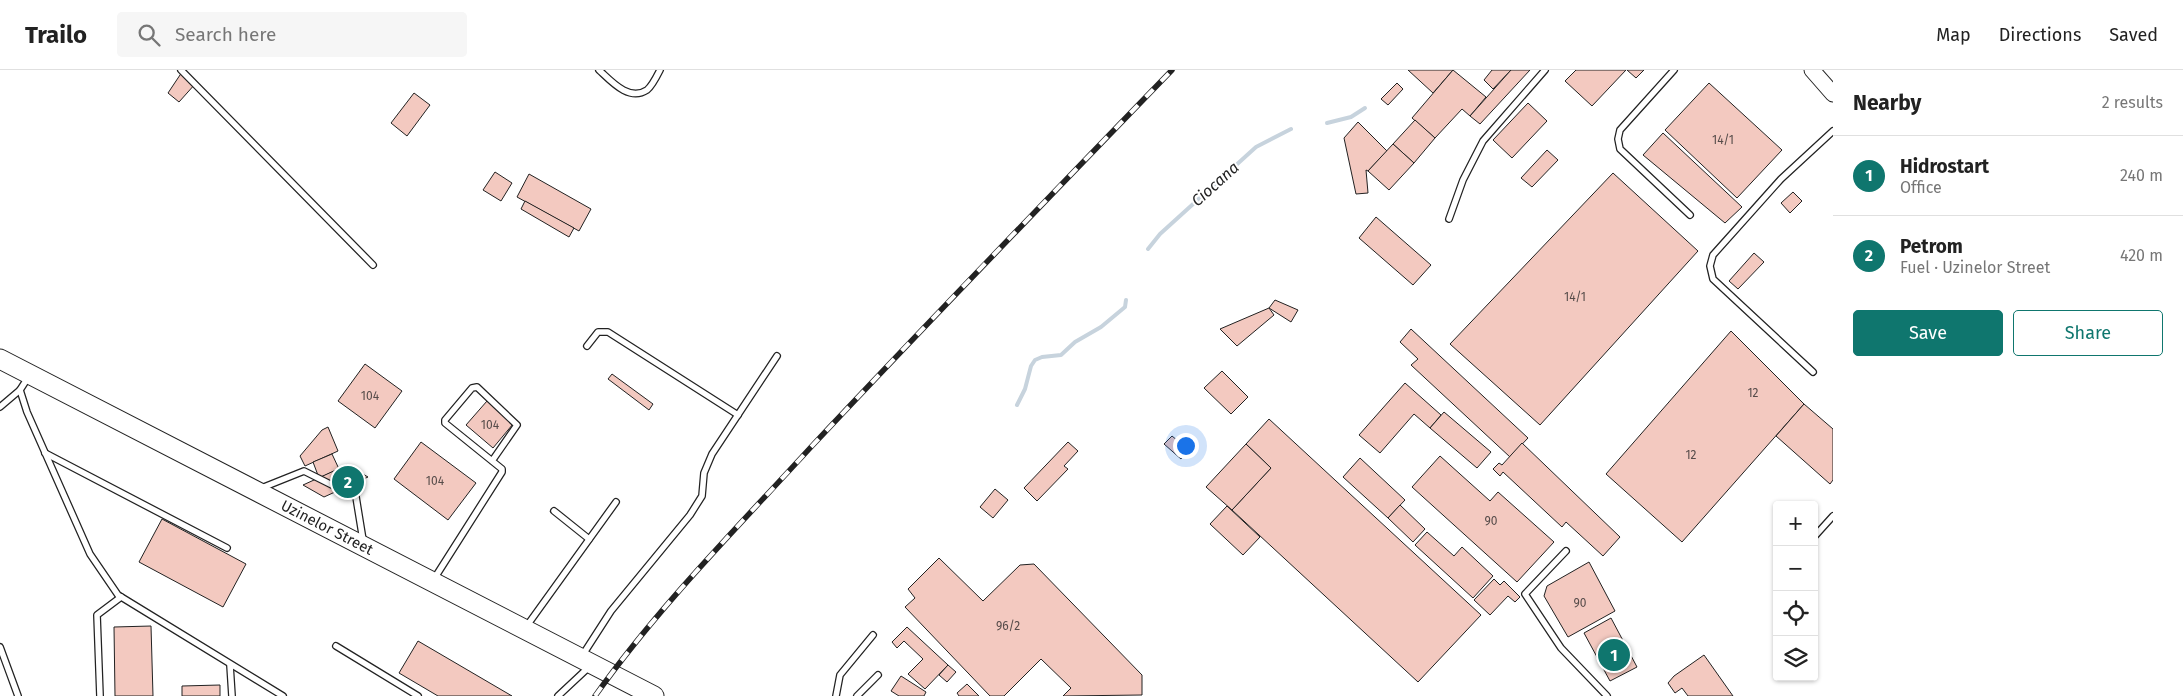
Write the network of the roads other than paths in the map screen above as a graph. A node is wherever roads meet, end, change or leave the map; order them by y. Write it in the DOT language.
graph roads {
  1 [pos="181,70"];
  2 [pos="599,70"];
  3 [pos="660,70"];
  4 [pos="1545,70"];
  5 [pos="1674,70"];
  6 [pos="1812,70"];
  7 [pos="1833,94"];
  8 [pos="1833,131"];
  9 [pos="1690,214"];
  10 [pos="1449,219"];
  11 [pos="374,265"];
  12 [pos="587,346"];
  13 [pos="777,356"];
  14 [pos="0,359"];
  15 [pos="1813,372"];
  16 [pos="30,374"];
  17 [pos="20,390"];
  18 [pos="0,407"];
  19 [pos="738,415"];
  20 [pos="45,454"];
  21 [pos="492,462"];
  22 [pos="254,490"];
  23 [pos="616,502"];
  24 [pos="554,511"];
  25 [pos="1833,516"];
  26 [pos="1818,533"];
  27 [pos="589,539"];
  28 [pos="363,545"];
  29 [pos="227,548"];
  30 [pos="1566,550"];
  31 [pos="432,581"];
  32 [pos="121,597"];
  33 [pos="524,629"];
  34 [pos="873,635"];
  35 [pos="336,646"];
  36 [pos="0,647"];
  37 [pos="586,661"];
  38 [pos="230,665"];
  39 [pos="878,675"];
  40 [pos="18,696"];
  41 [pos="100,696"];
  42 [pos="232,696"];
  43 [pos="283,696"];
  44 [pos="418,696"];
  45 [pos="558,696"];
  46 [pos="654,696"];
  47 [pos="836,696"];
  48 [pos="856,696"];
  49 [pos="1607,696"];
  1 -- 11 [label="lane"];
  2 -- 3 [label="lane"];
  4 -- 10 [label="lane"];
  5 -- 9 [label="lane"];
  6 -- 7 [label="street"];
  8 -- 15 [label="lane"];
  12 -- 19 [label="lane"];
  13 -- 19 [label="lane"];
  14 -- 16 [label="main road, Uzinelor Street"];
  16 -- 17 [label="lane"];
  16 -- 22 [label="main road, Uzinelor Street"];
  17 -- 18 [label="lane"];
  17 -- 20 [label="lane"];
  19 -- 37 [label="lane"];
  20 -- 29 [label="lane"];
  20 -- 32 [label="lane"];
  21 -- 21 [label="lane"];
  21 -- 31 [label="lane"];
  22 -- 28 [label="main road, Uzinelor Street"];
  22 -- 28 [label="lane"];
  23 -- 27 [label="lane"];
  24 -- 27 [label="lane"];
  25 -- 26 [label="lane"];
  27 -- 33 [label="lane"];
  28 -- 31 [label="main road, Uzinelor Street"];
  30 -- 49 [label="lane"];
  31 -- 33 [label="main road, Uzinelor Street"];
  32 -- 38 [label="lane"];
  32 -- 41 [label="lane"];
  33 -- 37 [label="main road, Uzinelor Street"];
  34 -- 47 [label="lane"];
  35 -- 44 [label="lane"];
  36 -- 40 [label="lane"];
  37 -- 45 [label="lane"];
  37 -- 46 [label="main road, Uzinelor Street"];
  38 -- 42 [label="lane"];
  38 -- 43 [label="lane"];
  39 -- 48 [label="lane"];
}
